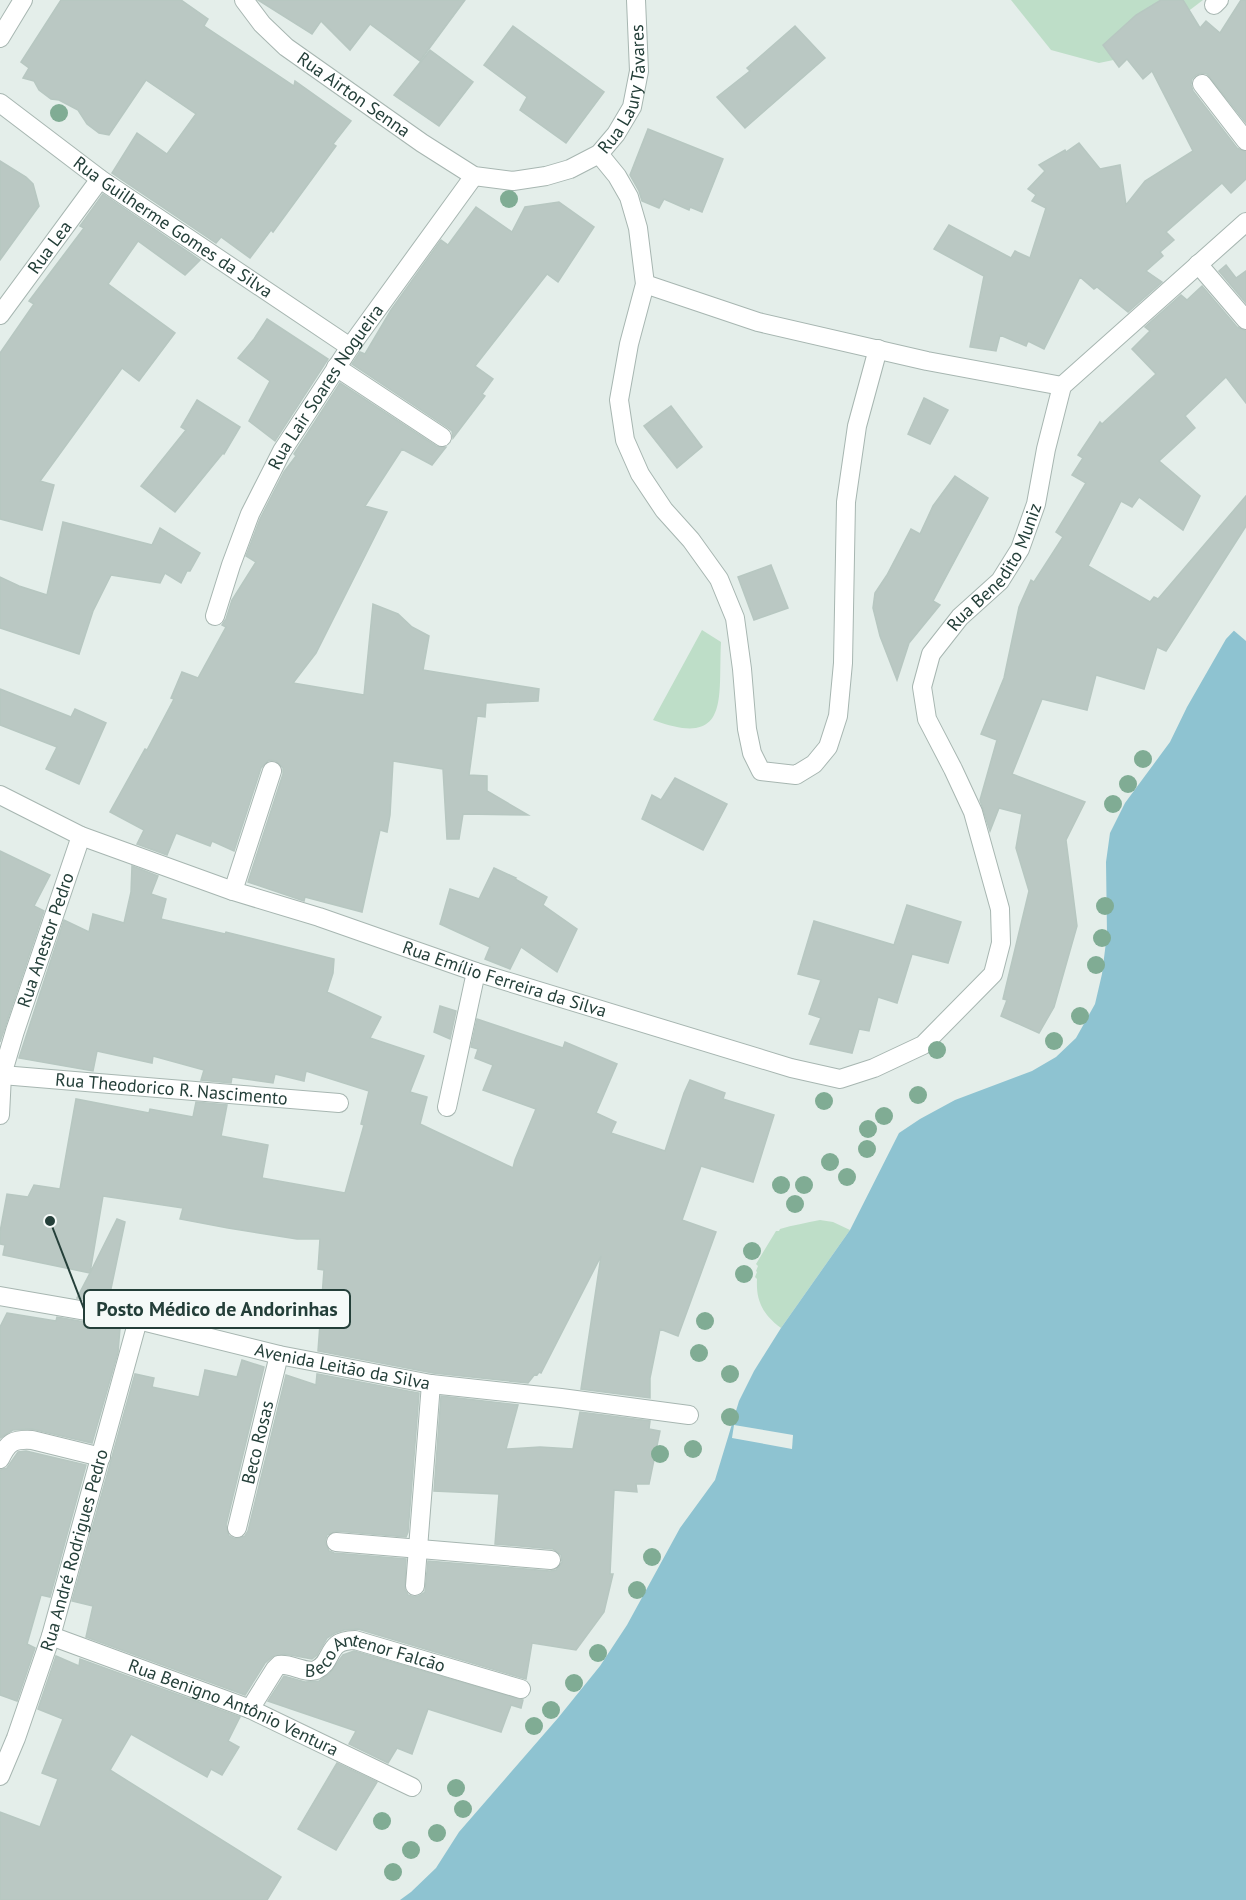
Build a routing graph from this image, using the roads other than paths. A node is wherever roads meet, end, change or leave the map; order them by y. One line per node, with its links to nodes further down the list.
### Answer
1 (23, 0): 4 (street)
2 (244, 0): 9 (street, Rua Airton Senna)
3 (636, 0): 8 (street, Rua Laury Tavares)
4 (0, 38)
5 (1202, 84): 7 (street)
6 (0, 103): 10 (street, Rua Guilherme Gomes da Silva)
7 (1246, 141)
8 (600, 154): 9 (street, Rua Laury Tavares); 13 (street)
9 (474, 176): 16 (street, Rua Lair Soares Nogueira)
10 (100, 178): 14 (street, Rua Lea); 16 (street, Rua Guilherme Gomes da Silva)
11 (1246, 222): 12 (street)
12 (1198, 264): 15 (street); 19 (street)
13 (645, 284): 17 (street); 17 (street)
14 (0, 315)
15 (1246, 320)
16 (350, 347): 18 (street, Rua Lair Soares Nogueira)
17 (878, 349): 19 (street)
18 (336, 367): 20 (street); 21 (street, Rua Lair Soares Nogueira)
19 (1062, 386): 27 (street, Rua Benedito Muniz)
20 (442, 437)
21 (215, 616)
22 (272, 771): 25 (street)
23 (0, 795): 24 (street, Rua Emílio Ferreira da Silva)
24 (81, 836): 25 (street, Rua Emílio Ferreira da Silva); 28 (street, Rua Anestor Pedro)
25 (233, 891): 26 (street, Rua Emílio Ferreira da Silva)
26 (476, 972): 27 (street, Rua Emílio Ferreira da Silva); 30 (street)
27 (993, 974)
28 (2, 1075): 29 (street, Rua Theodorico R. Nascimento); 31 (street, Rua Anestor Pedro)
29 (339, 1103)
30 (447, 1107)
31 (0, 1115)
32 (0, 1296): 33 (street, Avenida Leitão da Silva)
33 (138, 1320): 34 (street, Avenida Leitão da Silva); 37 (street, Rua André Rodrigues Pedro)
34 (279, 1354): 35 (street, Avenida Leitão da Silva); 39 (street, Beco Rosas)
35 (431, 1384): 36 (street, Avenida Leitão da Silva); 41 (street)
36 (689, 1415)
37 (101, 1456): 38 (street); 44 (street, Rua André Rodrigues Pedro)
38 (0, 1459)
39 (237, 1528)
40 (336, 1542): 41 (street)
41 (418, 1549): 42 (street); 43 (street)
42 (551, 1560)
43 (415, 1586)
44 (51, 1636): 46 (street, Rua Benigno Antônio Ventura); 47 (street, Rua André Rodrigues Pedro)
45 (521, 1689): 46 (street, Beco Antenor Falcão)
46 (250, 1709): 48 (street, Rua Benigno Antônio Ventura)
47 (0, 1776)
48 (412, 1787)

